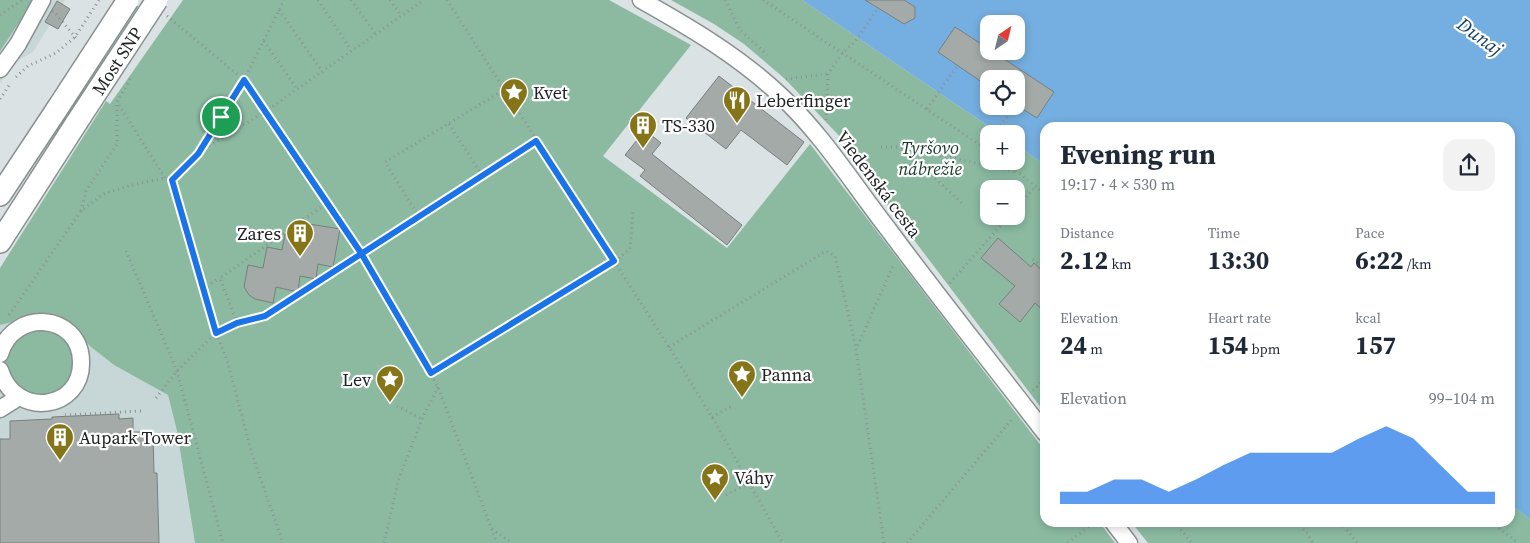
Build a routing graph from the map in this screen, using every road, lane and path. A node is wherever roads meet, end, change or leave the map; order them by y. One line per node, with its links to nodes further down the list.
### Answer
1 (22, 0): 17 (path)
2 (42, 0): 25 (street)
3 (99, 0): 33 (path)
4 (128, 0): 53 (main road, Most SNP, bridge)
5 (284, 0): 16 (path)
6 (318, 0): 21 (path)
7 (351, 0): 19 (path)
8 (390, 0): 18 (path)
9 (424, 0): 18 (path)
10 (447, 0): 31 (path)
11 (641, 0): 64 (street, Viedenská cesta)
12 (725, 0): 23 (path)
13 (763, 0): 22 (path)
14 (161, 8): 28 (path); 63 (main road, Most SNP, bridge)
15 (878, 8): 22 (path)
16 (280, 10): 20 (path); 26 (path)
17 (0, 15)
18 (401, 15): 19 (path)
19 (375, 33): 21 (path)
20 (264, 41): 28 (path); 30 (path)
21 (352, 50): 26 (path)
22 (843, 52): 27 (path); 35 (path)
23 (767, 55)
24 (957, 66): 35 (path)
25 (0, 69)
26 (322, 71): 30 (path)
27 (828, 74): 29 (path); 37 (path)
28 (244, 80): 36 (path); 43 (path)
29 (782, 81)
30 (297, 89): 36 (path)
31 (504, 90): 38 (path); 39 (path)
32 (114, 98): 34 (path)
33 (0, 99)
34 (117, 102): 49 (path); 58 (path)
35 (927, 109): 40 (path)
36 (266, 111): 43 (path); 55 (path)
37 (826, 122)
38 (449, 124): 48 (path); 59 (path)
39 (536, 141): 48 (path); 68 (path)
40 (980, 144)
41 (881, 147): 42 (path)
42 (901, 147): 44 (path); 46 (path)
43 (198, 154): 50 (path)
44 (915, 160): 47 (path); 56 (path)
45 (1015, 170): 46 (path)
46 (1018, 172): 51 (path)
47 (903, 173)
48 (482, 175): 59 (path)
49 (165, 178): 50 (path); 58 (path)
50 (172, 180): 72 (path)
51 (1035, 187): 52 (path); 54 (path)
52 (1040, 190)
53 (0, 195)
54 (1025, 198)
55 (327, 203): 66 (path); 70 (path)
56 (963, 204)
57 (633, 210): 68 (path)
58 (81, 211): 73 (path)
59 (419, 216): 66 (path)
60 (1002, 225): 62 (path)
61 (990, 228): 62 (path)
62 (995, 233): 71 (path)
63 (0, 242)
64 (901, 247): 77 (path); 97 (street, Viedenská cesta)
65 (126, 252): 80 (path)
66 (361, 253): 74 (path); 81 (path)
67 (1033, 259): 69 (path)
68 (614, 261): 76 (path); 81 (path)
69 (1040, 265)
70 (220, 278): 72 (path); 74 (path)
71 (950, 283)
72 (203, 289): 75 (path)
73 (11, 312)
74 (237, 323): 75 (path)
75 (216, 333): 80 (path); 108 (path)
76 (669, 347): 77 (path); 95 (path)
77 (856, 349): 113 (path)
78 (0, 354): 87 (street)
79 (0, 370): 87 (street)
80 (177, 371): 88 (path); 107 (path)
81 (431, 373): 84 (path)
82 (1040, 383): 83 (path)
83 (1037, 386): 85 (path); 86 (path)
84 (438, 387): 96 (path); 106 (path)
85 (1040, 389)
86 (1030, 394)
87 (18, 397): 91 (street)
88 (156, 398)
89 (397, 406): 96 (path)
90 (732, 406): 95 (path)
91 (0, 409)
92 (142, 411): 94 (path)
93 (1017, 414): 114 (path)
94 (62, 415)
95 (712, 417): 98 (path)
96 (422, 419): 109 (path)
97 (1040, 427)
98 (749, 483): 99 (path); 112 (path)
99 (726, 495)
100 (1088, 527): 115 (path)
101 (1117, 527): 116 (street)
102 (1178, 527): 117 (path)
103 (1301, 527): 118 (path)
104 (1346, 527): 119 (path)
105 (1497, 527): 120 (path)
106 (492, 529): 110 (path); 111 (path)
107 (224, 543)
108 (283, 543)
109 (384, 543)
110 (497, 543)
111 (512, 543)
112 (783, 543)
113 (884, 543)
114 (907, 543)
115 (1068, 543)
116 (1129, 543)
117 (1192, 543)
118 (1313, 543)
119 (1357, 543)
120 (1518, 543)

